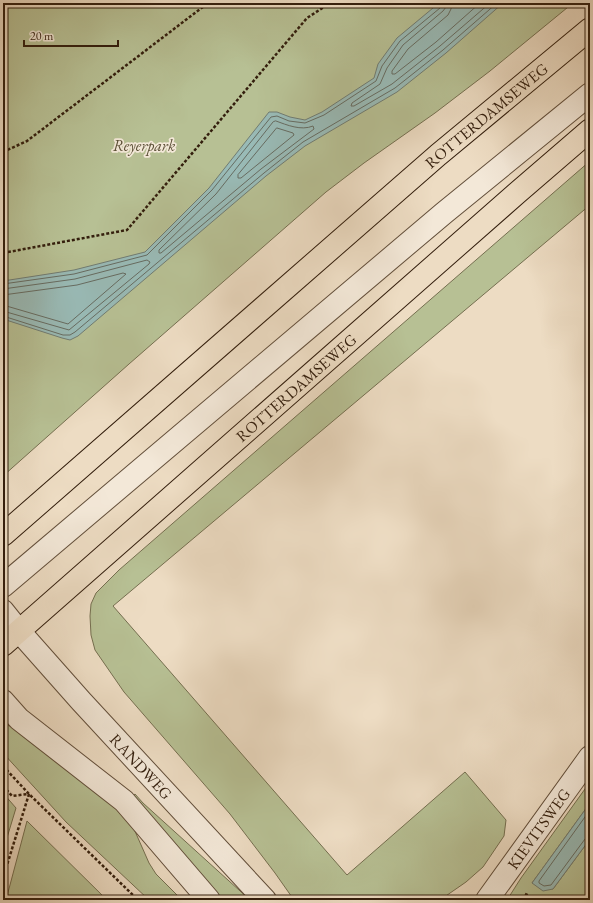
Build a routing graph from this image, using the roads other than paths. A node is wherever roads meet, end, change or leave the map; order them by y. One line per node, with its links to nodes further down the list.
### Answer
1 (590, 29): 4 (main road, ROTTERDAMSEWEG)
2 (590, 94): 5 (street)
3 (590, 130): 7 (main road, ROTTERDAMSEWEG)
4 (3, 535)
5 (3, 586)
6 (3, 611): 7 (street, RANDWEG)
7 (11, 638): 11 (street, RANDWEG)
8 (3, 701): 10 (street)
9 (590, 756): 12 (street, KIEVITSWEG)
10 (209, 900)
11 (265, 900)
12 (487, 900)

